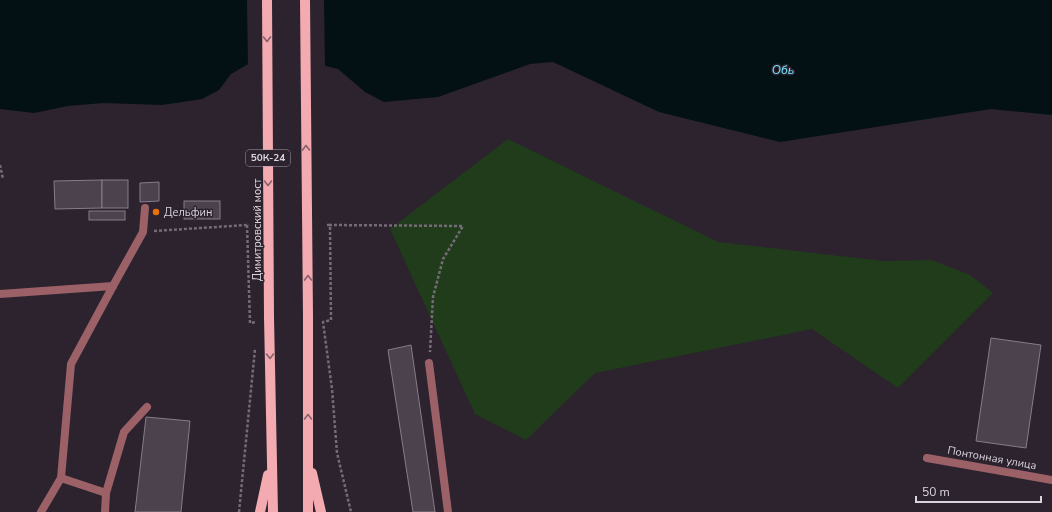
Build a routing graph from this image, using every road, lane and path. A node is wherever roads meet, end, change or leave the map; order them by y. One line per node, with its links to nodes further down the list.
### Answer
1 (267, 0): 13 (main road, Димитровский мост / 50К-24, one-way to 13, bridge)
2 (305, 0): 14 (main road, 50К-24, one-way to 2, bridge)
3 (0, 165): 4 (path)
4 (3, 179)
5 (145, 208): 6 (street)
6 (143, 232): 7 (street); 9 (path)
7 (113, 286): 8 (street); 16 (street)
8 (0, 294)
9 (257, 317)
10 (256, 343): 21 (path)
11 (429, 362): 26 (path); 27 (street)
12 (147, 407): 18 (street)
13 (272, 455): 22 (main road); 23 (main road)
14 (308, 456): 24 (main road); 25 (main road)
15 (927, 458): 17 (street, Понтонная улица)
16 (61, 478): 18 (street); 19 (street)
17 (1052, 480)
18 (106, 493): 20 (street)
19 (41, 512)
20 (105, 512)
21 (239, 512)
22 (260, 512)
23 (272, 512)
24 (308, 512)
25 (321, 512)
26 (351, 512)
27 (448, 512)

